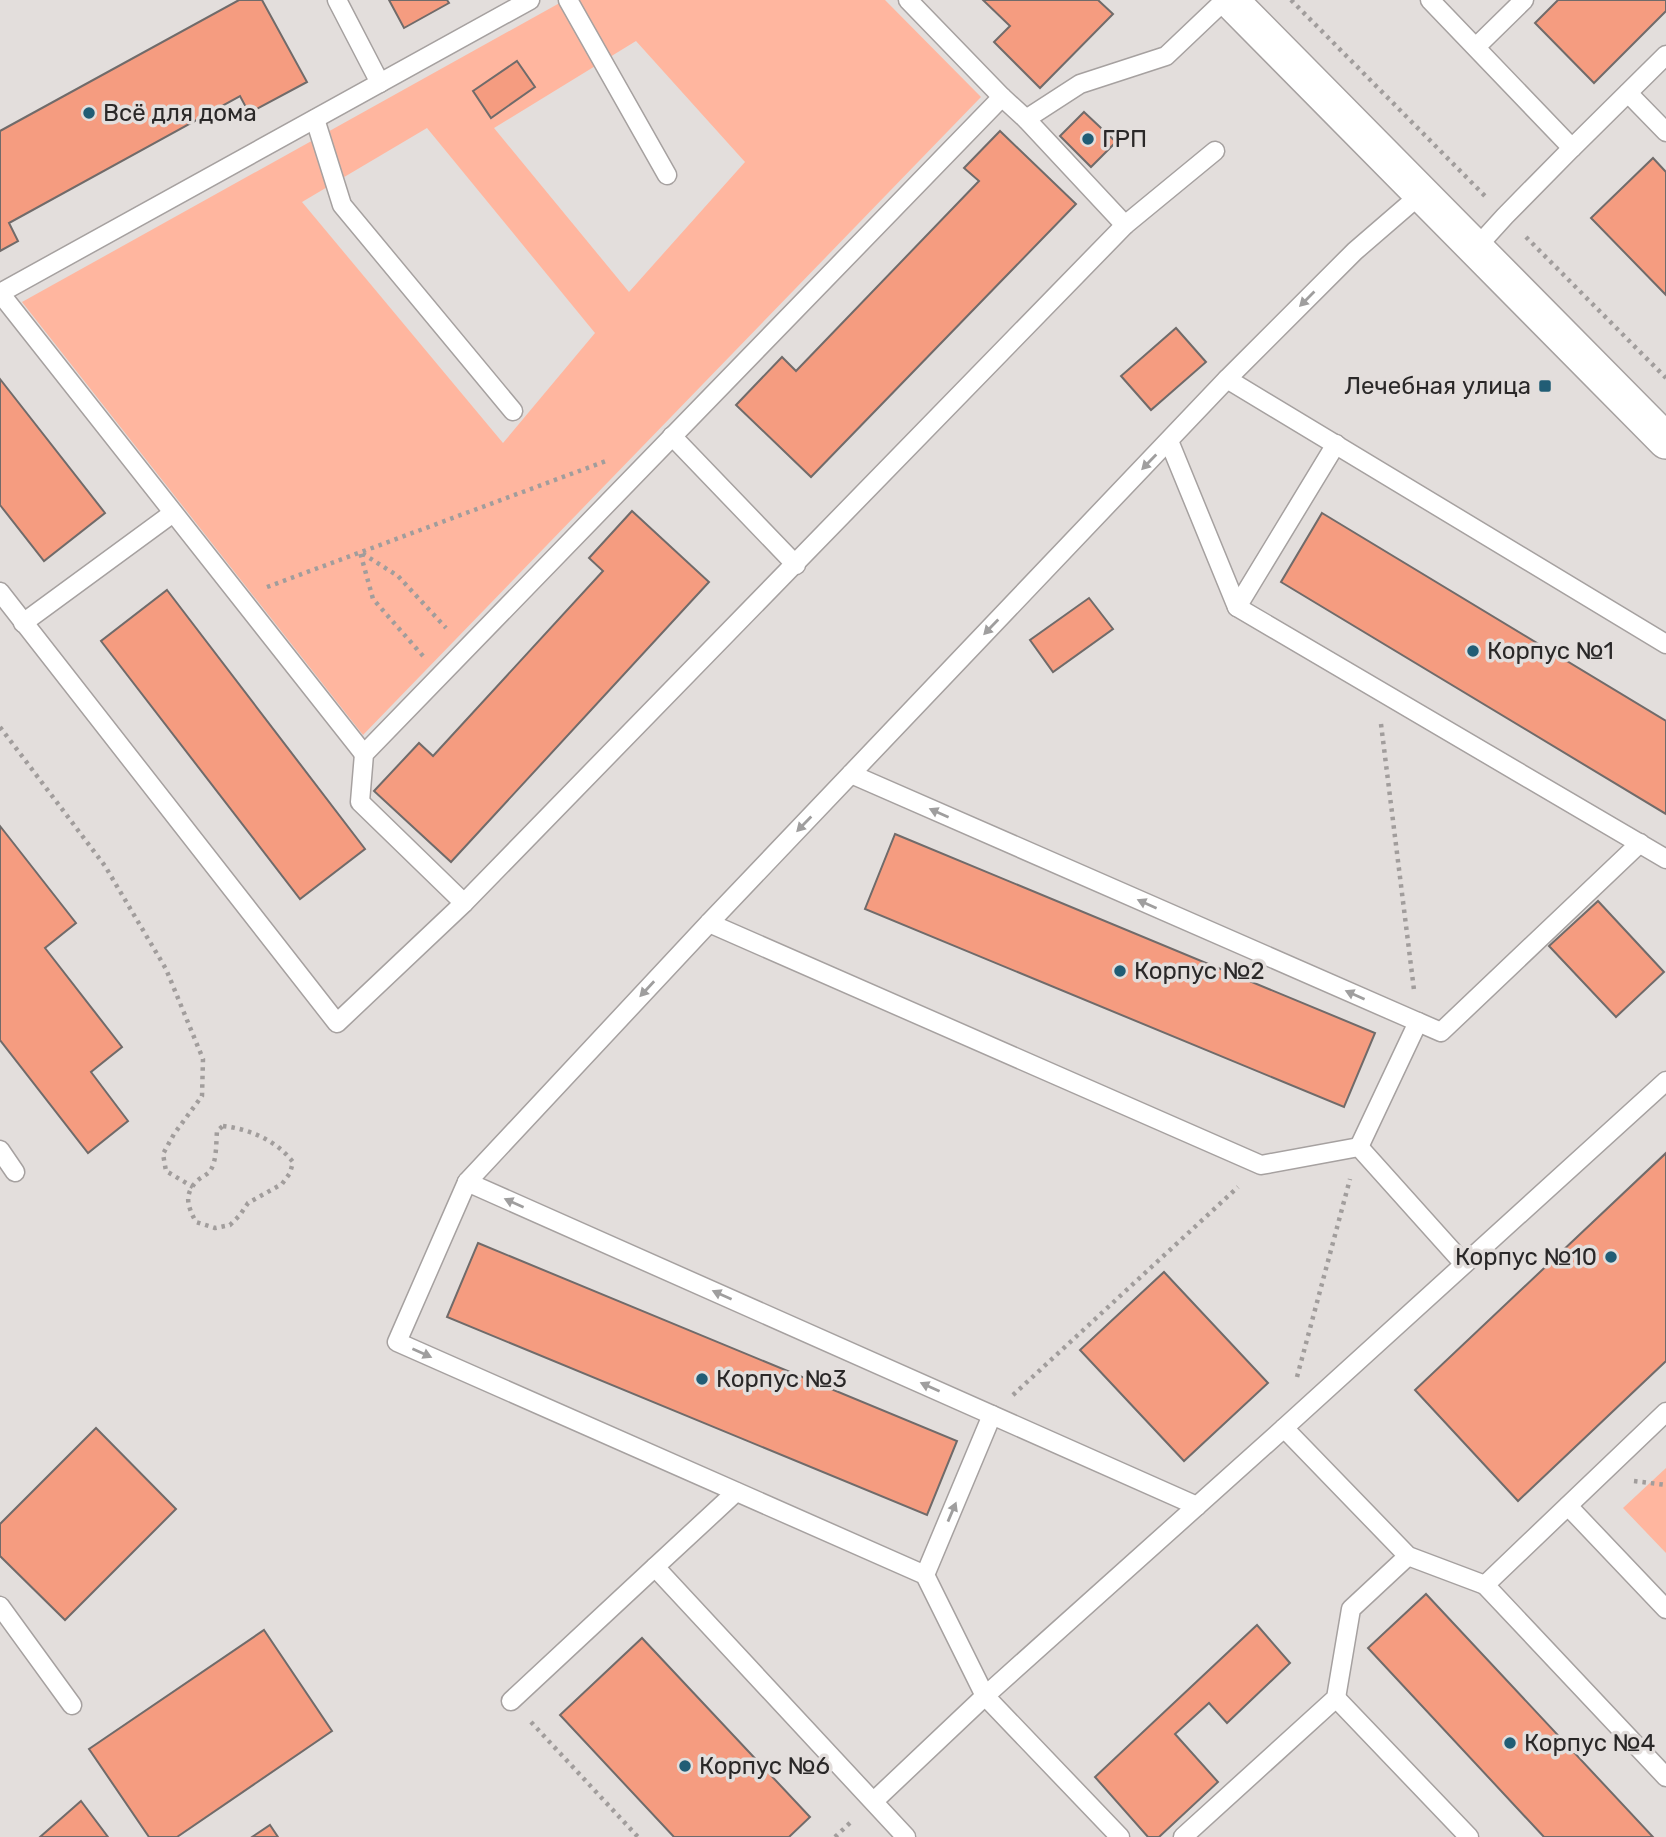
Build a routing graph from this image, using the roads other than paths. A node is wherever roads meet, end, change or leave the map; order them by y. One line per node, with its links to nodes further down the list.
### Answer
1 (337, 0): 10 (lane)
2 (530, 0): 10 (lane)
3 (568, 0): 18 (lane)
4 (908, 0): 12 (lane)
5 (1227, 0): 14 (lane); 19 (street)
6 (1430, 0): 8 (lane)
7 (1524, 0): 8 (lane)
8 (1476, 47): 16 (lane)
9 (1666, 55): 11 (lane)
10 (380, 83): 13 (lane)
11 (1628, 93): 15 (lane); 16 (lane)
12 (1002, 97): 14 (lane); 24 (lane)
13 (314, 119): 23 (lane); 28 (lane)
14 (1026, 119): 20 (lane)
15 (1666, 132)
16 (1572, 148): 21 (lane)
17 (1215, 150): 20 (lane)
18 (667, 175)
19 (1421, 194): 21 (street); 22 (lane, one-way to 22)
20 (1125, 225): 29 (lane)
21 (1475, 249): 26 (street)
22 (1227, 379): 25 (lane); 27 (lane)
23 (513, 411)
24 (672, 436): 29 (lane); 34 (lane)
25 (1169, 441): 31 (lane); 35 (lane, one-way to 35)
26 (1666, 441)
27 (1336, 444): 31 (lane); 33 (lane)
28 (173, 513): 32 (lane); 34 (lane)
29 (796, 565): 38 (lane)
30 (0, 592): 32 (lane)
31 (1237, 607): 36 (lane)
32 (23, 623): 38 (lane)
33 (1666, 645)
34 (363, 754): 38 (lane)
35 (851, 774): 39 (lane, one-way to 39); 40 (lane, one-way to 35)
36 (1640, 843): 37 (lane); 40 (lane)
37 (1666, 859)
38 (464, 903)
39 (709, 923): 42 (lane); 45 (lane, one-way to 45)
40 (1418, 1022): 42 (lane)
41 (1666, 1081): 46 (lane)
42 (1359, 1147): 46 (lane)
43 (0, 1150): 44 (lane)
44 (15, 1172)
45 (467, 1182): 48 (lane, one-way to 45); 50 (lane, one-way to 50)
46 (1465, 1264): 49 (lane)
47 (1666, 1412): 52 (lane)
48 (992, 1415): 51 (lane); 55 (lane, one-way to 48)
49 (1284, 1428): 51 (lane); 53 (lane)
50 (736, 1492): 54 (lane); 55 (lane)
51 (1197, 1506): 59 (lane)
52 (1568, 1506): 56 (lane); 58 (lane)
53 (1408, 1556): 56 (lane); 60 (lane)
54 (655, 1567): 61 (lane); 64 (lane)
55 (925, 1575): 59 (lane)
56 (1485, 1585): 63 (lane)
57 (0, 1606): 62 (lane)
58 (1666, 1609)
59 (985, 1696): 64 (lane); 66 (lane)
60 (1336, 1698): 67 (lane); 68 (lane)
61 (511, 1701)
62 (72, 1705)
63 (1666, 1777)
64 (874, 1801): 65 (lane)
65 (906, 1837)
66 (1120, 1837)
67 (1183, 1837)
68 (1469, 1837)

